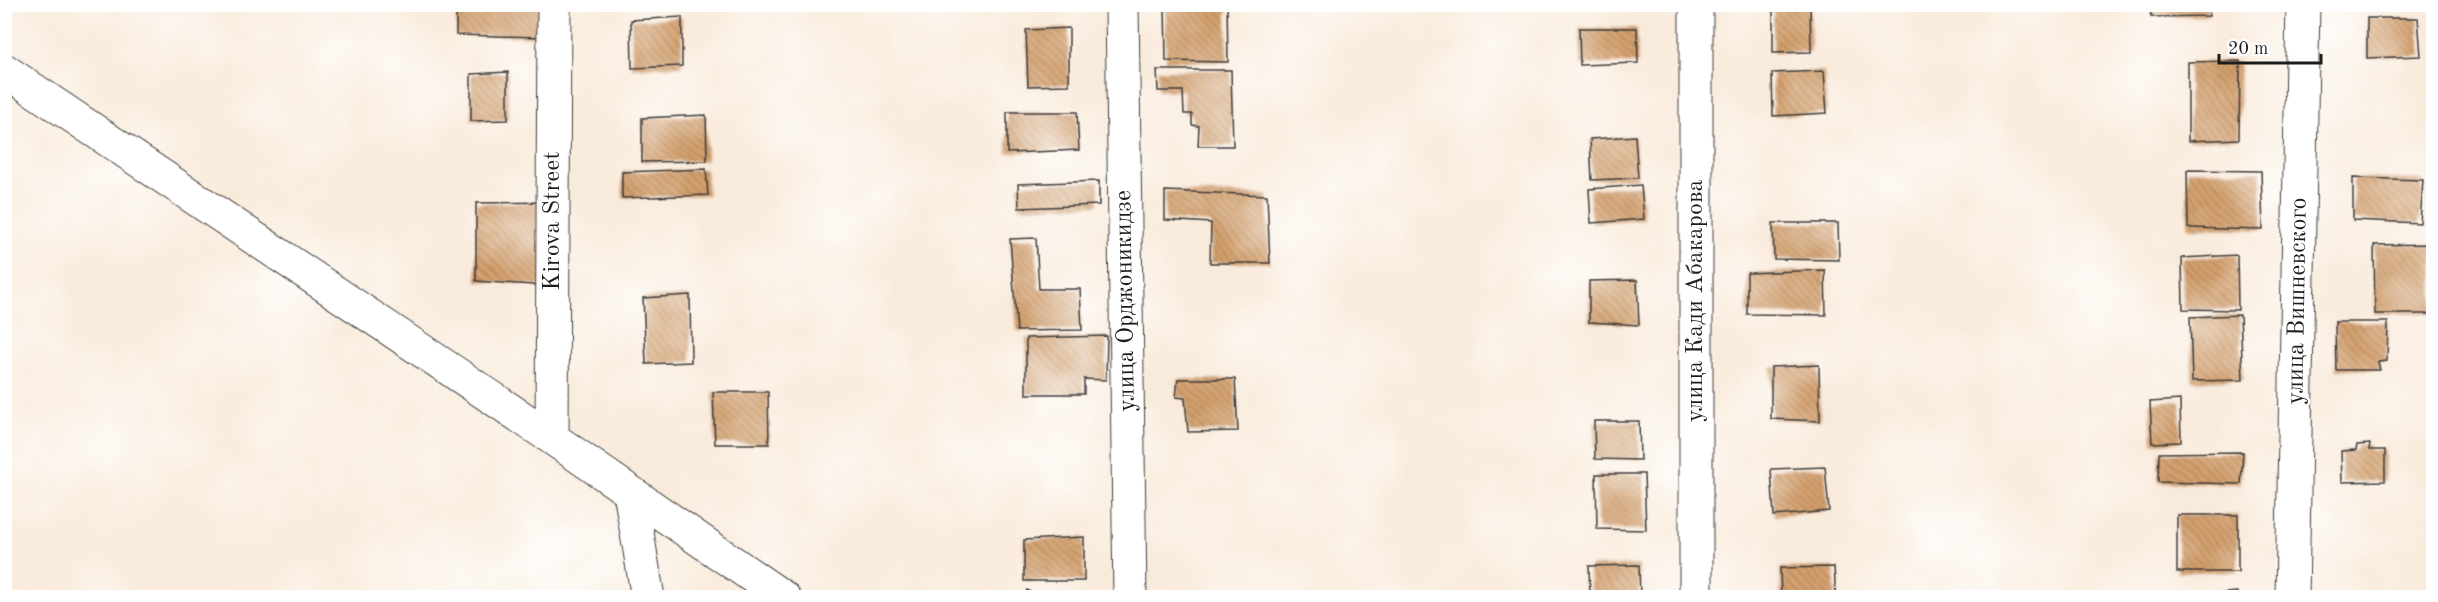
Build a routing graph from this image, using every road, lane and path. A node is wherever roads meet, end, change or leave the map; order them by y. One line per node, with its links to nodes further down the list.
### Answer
1 (554, 4): 6 (street, Kirova Street)
2 (1122, 4): 10 (street, улица Орджоникидзе)
3 (1696, 4): 11 (street, улица Кади Абакарова)
4 (2303, 4): 12 (street, улица Вишневского)
5 (4, 70): 6 (street)
6 (552, 438): 7 (street)
7 (630, 492): 8 (street); 9 (street)
8 (648, 597)
9 (784, 597)
10 (1130, 597)
11 (1696, 597)
12 (2292, 597)

